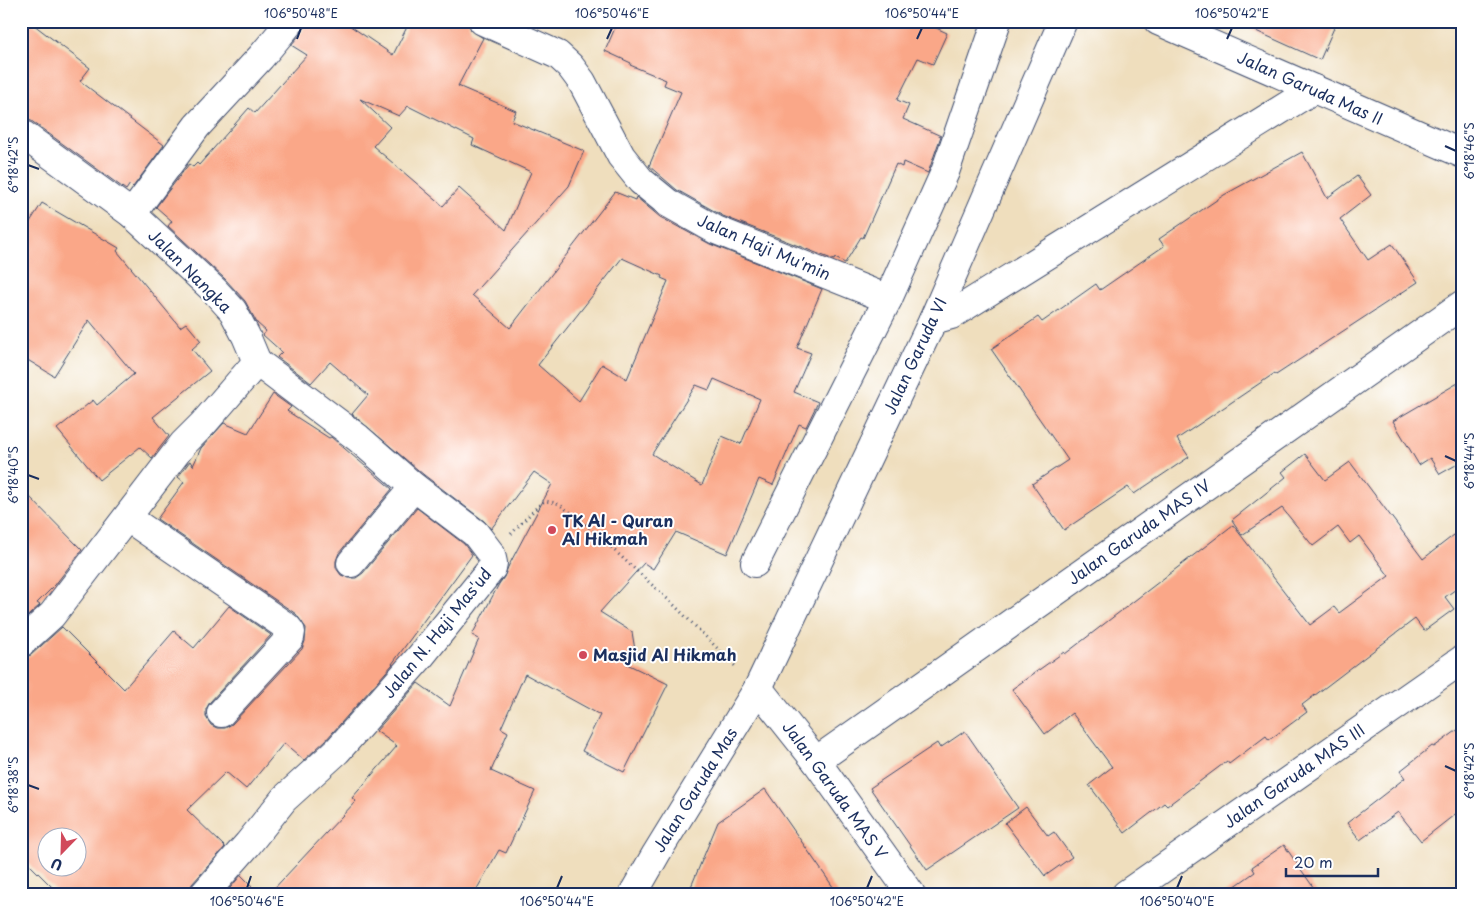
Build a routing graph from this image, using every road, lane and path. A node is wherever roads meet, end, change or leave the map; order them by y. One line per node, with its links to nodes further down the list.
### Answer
1 (291, 21): 9 (street)
2 (483, 21): 10 (street, Jalan Haji Mu'min)
3 (997, 21): 10 (street)
4 (1063, 21): 12 (street, Jalan Garuda VI)
5 (1158, 21): 6 (street, Jalan Garuda Mas II)
6 (1314, 89): 8 (street, Jalan Garuda Mas II); 12 (street)
7 (21, 133): 9 (street, Jalan Nangka)
8 (1463, 154)
9 (132, 214): 13 (street, Jalan Nangka)
10 (888, 299): 18 (street)
11 (1463, 304): 23 (street, Jalan Garuda MAS IV)
12 (932, 320): 21 (street, Jalan Garuda VI)
13 (257, 362): 14 (street, Jalan N. Haji Mas'ud); 15 (street)
14 (414, 487): 16 (street, Jalan N. Haji Mas'ud); 17 (street)
15 (128, 518): 19 (street); 22 (street)
16 (492, 554): 21 (path); 24 (street, Jalan N. Haji Mas'ud)
17 (351, 563)
18 (755, 563)
19 (21, 643)
20 (1463, 659): 27 (street, Jalan Garuda MAS III)
21 (758, 688): 23 (street, Jalan Garuda MAS V); 25 (street, Jalan Garuda Mas)
22 (221, 713)
23 (816, 761): 26 (street, Jalan Garuda MAS V)
24 (204, 894)
25 (634, 894)
26 (911, 894)
27 (1126, 894)

